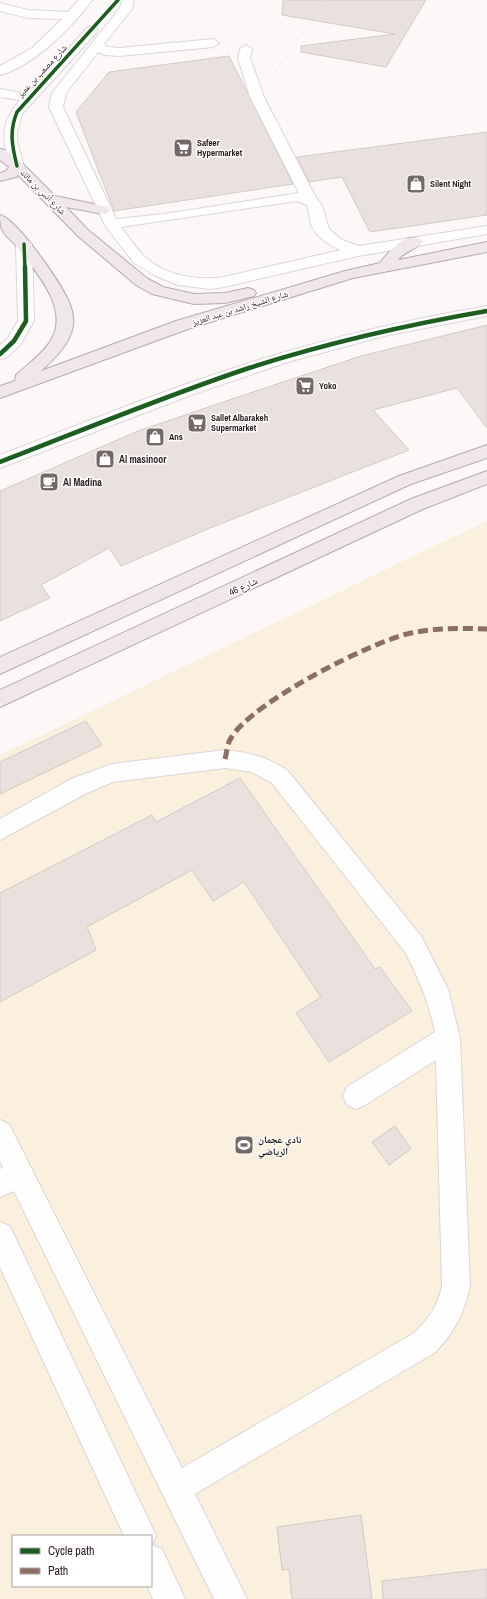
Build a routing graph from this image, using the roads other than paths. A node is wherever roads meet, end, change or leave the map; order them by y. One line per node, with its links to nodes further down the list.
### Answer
1 (22, 0): 5 (street)
2 (86, 0): 6 (street, شارع مصعب بن عمير)
3 (118, 0): 8 (street, شارع مصعب بن عمير)
4 (128, 0): 8 (street)
5 (6, 9): 6 (street); 7 (street)
6 (70, 16): 7 (street, شارع مصعب بن عمير)
7 (46, 30): 11 (street, شارع مصعب بن عمير)
8 (92, 40): 9 (street); 15 (street, شارع مصعب بن عمير); 21 (street)
9 (213, 43)
10 (246, 49): 20 (street)
11 (34, 53): 12 (street, شارع مصعب بن عمير); 13 (street)
12 (0, 71)
13 (0, 81)
14 (0, 93): 15 (street)
15 (30, 98): 17 (street, شارع مصعب بن عمير)
16 (0, 153): 17 (main road, شارع أنس بن مالك)
17 (17, 166): 18 (main road); 19 (main road, شارع أنس بن مالك)
18 (0, 177)
19 (51, 200): 21 (main road); 30 (main road, شارع أنس بن مالك)
20 (310, 200): 23 (street); 28 (street)
21 (104, 210): 23 (street)
22 (0, 219): 26 (main road)
23 (111, 224): 28 (street)
24 (487, 230): 25 (street)
25 (415, 241): 28 (street); 29 (main road)
26 (24, 244): 32 (street); 33 (main road)
27 (487, 246): 29 (main road, شارع الشيخ راشد بن عبد العزيز)
28 (358, 251)
29 (385, 266): 30 (main road, شارع الشيخ راشد بن عبد العزيز)
30 (350, 274): 33 (main road, شارع الشيخ راشد بن عبد العزيز)
31 (487, 311): 35 (street)
32 (0, 354)
33 (7, 389)
34 (487, 451): 37 (main road)
35 (0, 462)
36 (487, 477): 38 (main road, شارع 46)
37 (0, 666)
38 (0, 699)
39 (0, 830): 40 (street)
40 (448, 1038): 41 (street); 45 (street)
41 (356, 1096)
42 (0, 1134): 43 (street)
43 (10, 1178): 45 (street)
44 (0, 1236): 46 (street)
45 (177, 1488): 49 (street)
46 (140, 1535)
47 (152, 1562): 48 (street)
48 (169, 1599)
49 (231, 1599)

